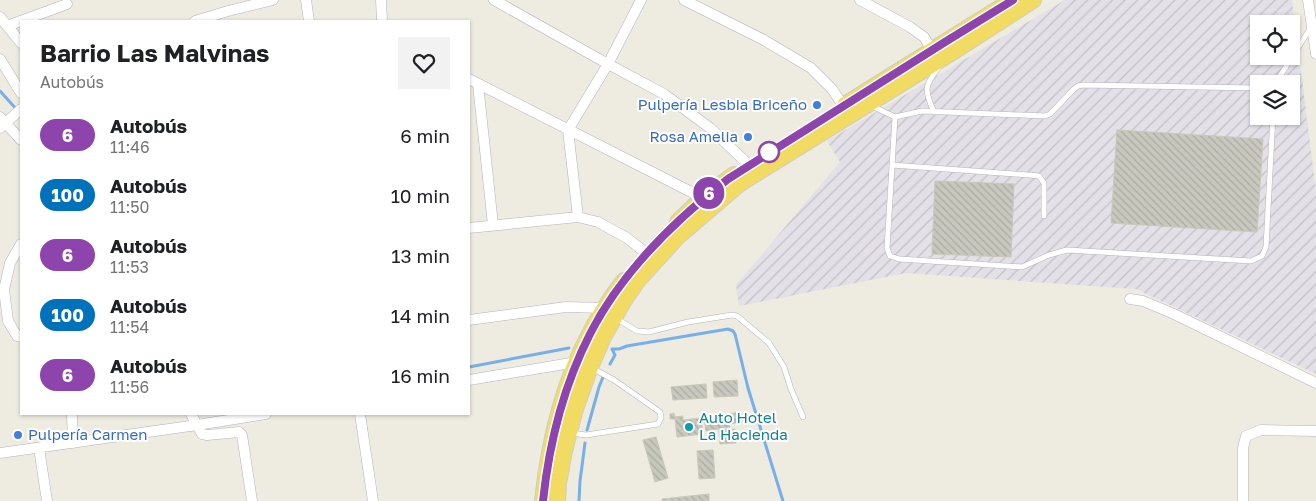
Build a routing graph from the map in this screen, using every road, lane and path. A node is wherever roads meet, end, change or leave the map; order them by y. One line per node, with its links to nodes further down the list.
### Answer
1 (273, 0): 14 (street)
2 (306, 0): 15 (street)
3 (381, 0): 16 (street)
4 (494, 0): 25 (street)
5 (640, 0): 25 (street)
6 (684, 0): 32 (street)
7 (860, 0): 21 (street)
8 (1013, 0): 21 (highway)
9 (1034, 0): 22 (highway)
10 (1308, 0): 18 (street)
11 (67, 4): 13 (street)
12 (0, 17): 19 (street)
13 (23, 20)
14 (198, 20)
15 (308, 20)
16 (382, 20)
17 (20, 21): 19 (street)
18 (1312, 25): 23 (street); 26 (lane)
19 (7, 26): 20 (street)
20 (20, 42)
21 (932, 50): 32 (highway)
22 (952, 52): 31 (highway); 33 (lane)
23 (1316, 54)
24 (0, 59): 30 (street)
25 (608, 64): 37 (street); 39 (street)
26 (1281, 75)
27 (470, 80): 28 (street)
28 (478, 84): 37 (street); 44 (street)
29 (1250, 88): 33 (lane)
30 (20, 91)
31 (868, 104): 32 (highway); 34 (lane)
32 (846, 110): 39 (highway); 49 (highway)
33 (934, 112): 34 (lane)
34 (895, 117): 40 (lane)
35 (8, 119): 38 (street)
36 (1273, 125): 40 (lane)
37 (568, 130): 41 (street); 43 (street)
38 (20, 138)
39 (749, 165): 41 (highway)
40 (892, 165): 42 (lane)
41 (703, 198): 47 (highway)
42 (1044, 216)
43 (578, 217): 44 (street); 47 (street)
44 (493, 225): 45 (street)
45 (470, 228)
46 (20, 246): 51 (street)
47 (646, 253): 49 (highway)
48 (1130, 299): 54 (street)
49 (610, 313): 50 (street); 52 (highway); 59 (lane)
50 (470, 320)
51 (20, 337)
52 (583, 364): 53 (street); 62 (highway); 62 (lane); 69 (highway)
53 (470, 380)
54 (1316, 383)
55 (72, 415): 63 (street)
56 (192, 415): 60 (street)
57 (260, 415): 60 (street)
58 (360, 415): 68 (street)
59 (803, 416)
60 (197, 425): 63 (street); 67 (street)
61 (1316, 431): 71 (street)
62 (568, 433): 70 (highway)
63 (73, 443): 64 (street)
64 (39, 448): 65 (street); 66 (street)
65 (0, 453)
66 (47, 501)
67 (252, 501)
68 (373, 501)
69 (543, 501)
70 (557, 501)
71 (1243, 501)

